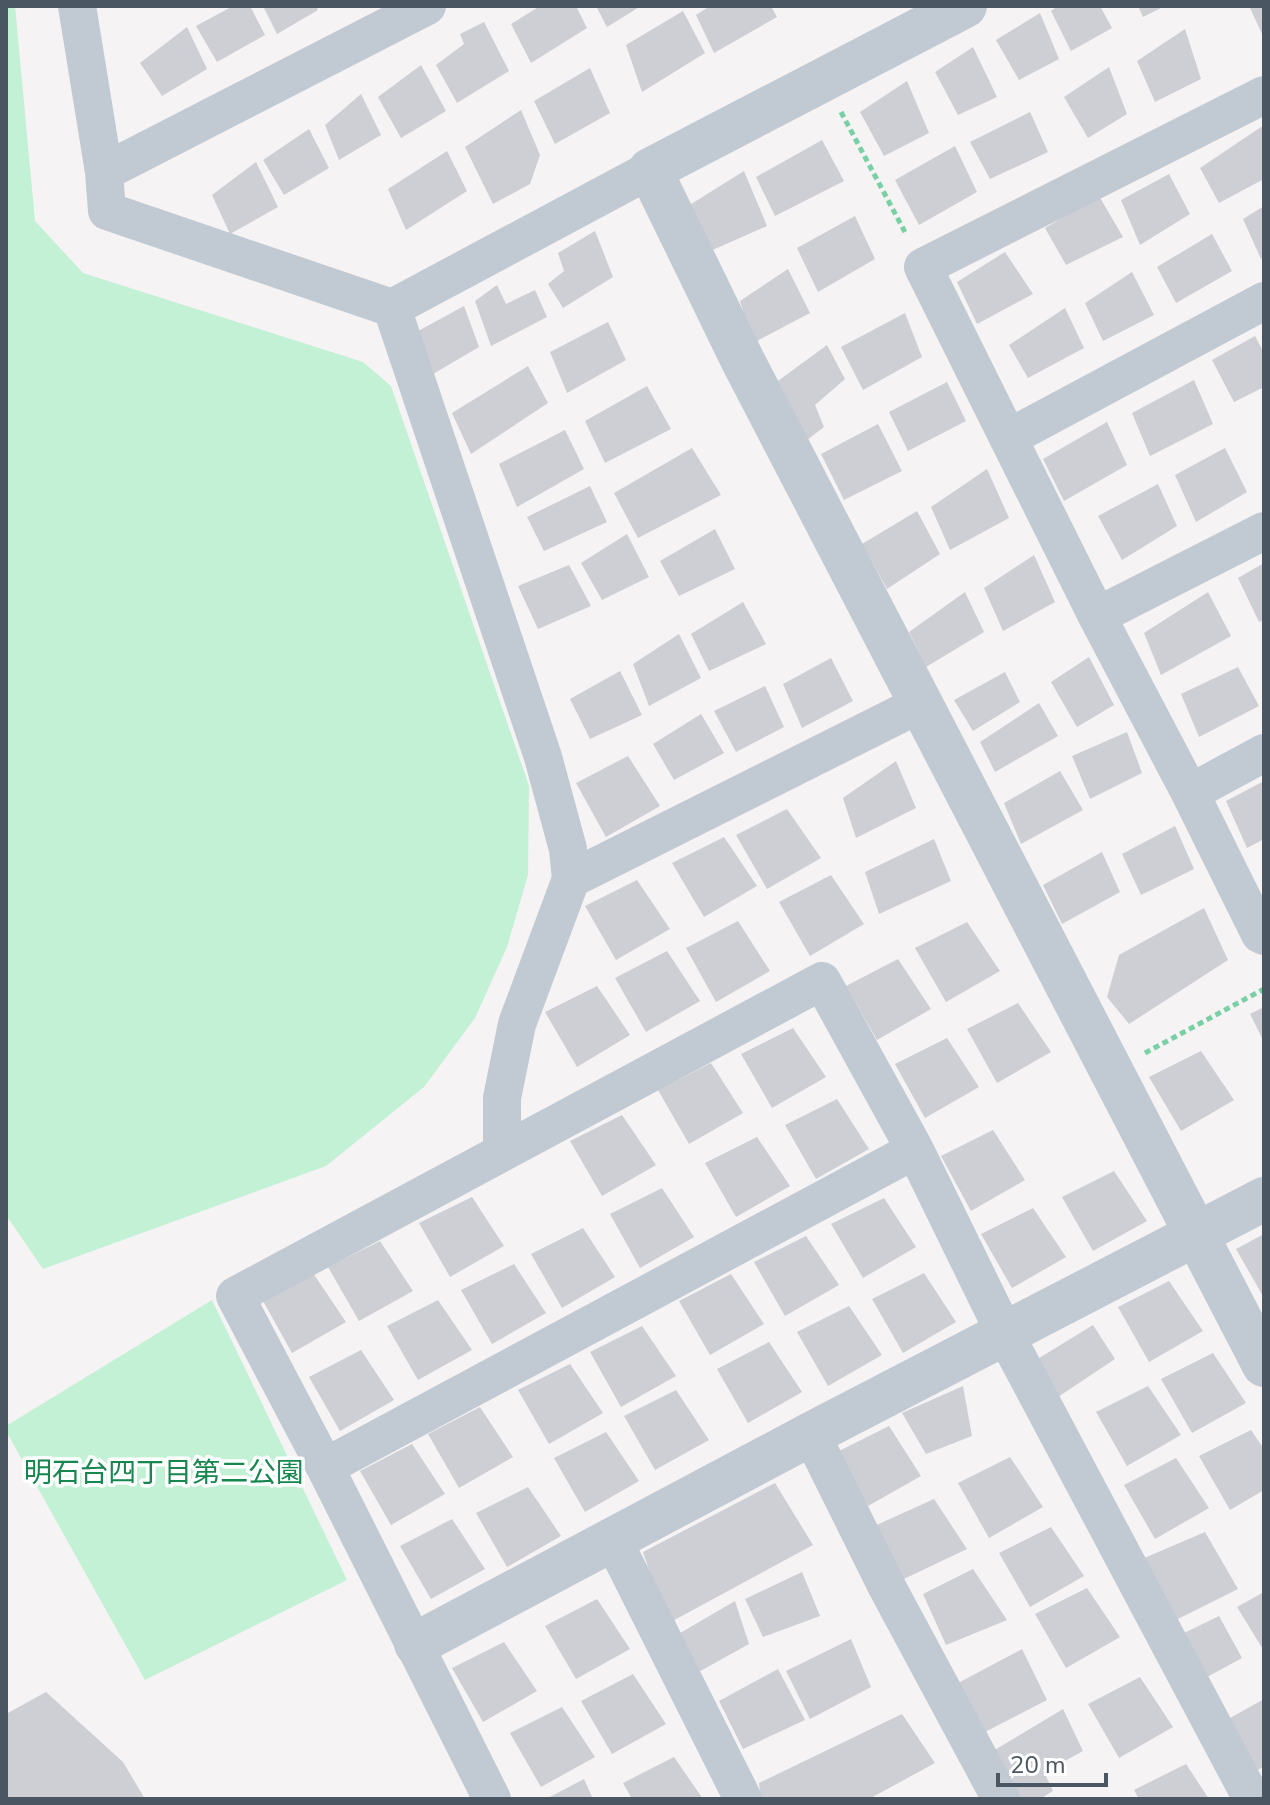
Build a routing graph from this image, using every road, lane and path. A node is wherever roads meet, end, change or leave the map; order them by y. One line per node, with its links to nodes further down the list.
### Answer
1 (77, 6): 7 (street)
2 (427, 6): 7 (street)
3 (965, 6): 6 (street)
4 (1264, 95): 8 (street)
5 (834, 99): 8 (path)
6 (650, 170): 10 (street); 14 (street)
7 (104, 172): 10 (street)
8 (923, 267): 11 (street)
9 (1264, 301): 11 (street)
10 (392, 308): 17 (street)
11 (1008, 438): 13 (street)
12 (1264, 531): 13 (street)
13 (1097, 616): 16 (street)
14 (922, 703): 17 (street); 24 (street)
15 (1264, 753): 16 (street)
16 (1190, 793): 18 (street)
17 (571, 879): 22 (street)
18 (1264, 936)
19 (1264, 989): 20 (path)
20 (1134, 1059)
21 (915, 1150): 22 (street); 25 (street); 28 (street)
22 (502, 1151): 28 (street)
23 (1264, 1199): 24 (street)
24 (1195, 1234): 25 (street); 26 (street)
25 (1005, 1334): 27 (street); 34 (street)
26 (1264, 1365)
27 (811, 1434): 29 (street); 33 (street)
28 (325, 1467): 30 (street)
29 (613, 1540): 30 (street); 32 (street)
30 (416, 1644): 31 (street)
31 (492, 1799)
32 (743, 1799)
33 (1001, 1799)
34 (1252, 1799)

